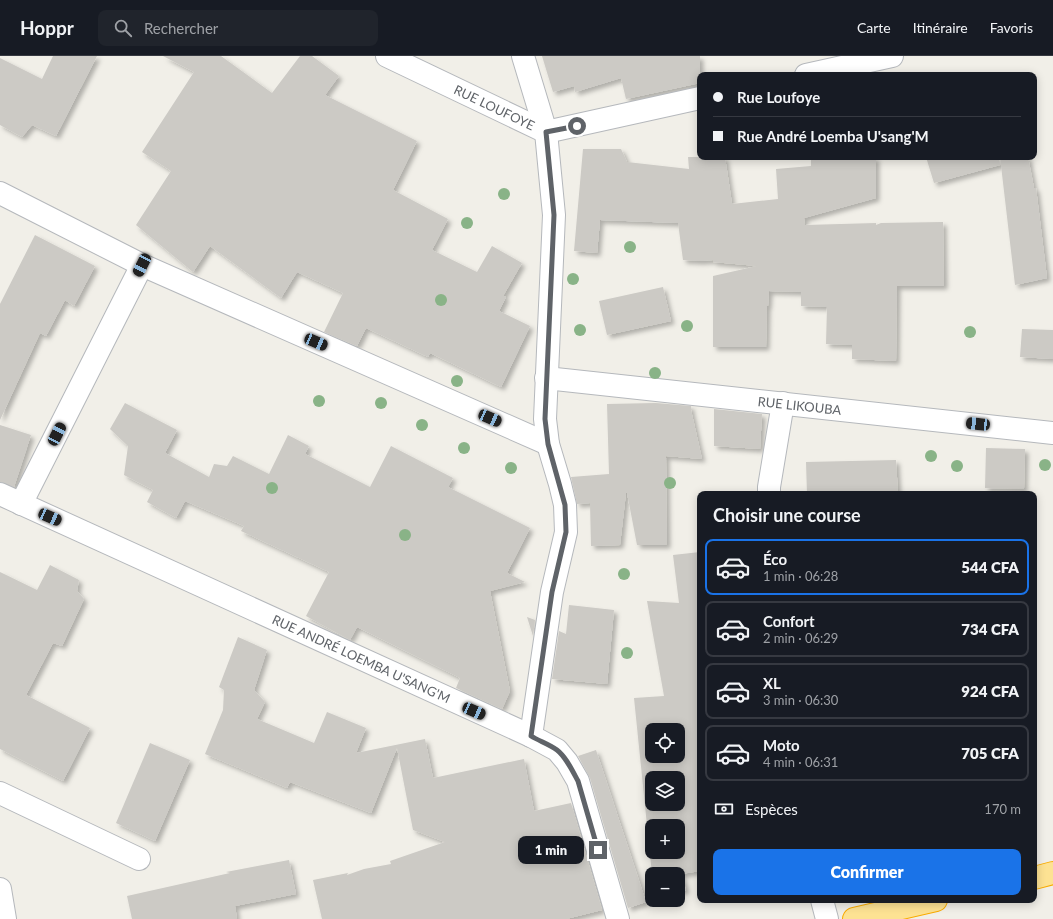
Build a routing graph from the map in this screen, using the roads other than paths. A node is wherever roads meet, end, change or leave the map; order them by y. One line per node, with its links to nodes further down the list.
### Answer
1 (387, 56): 6 (street, RUE LOUFOYE)
2 (523, 56): 6 (street)
3 (892, 56): 4 (street)
4 (820, 72)
5 (697, 99): 6 (street, RUE LOUFOYE)
6 (546, 132): 9 (street)
7 (0, 194): 8 (street)
8 (142, 265): 12 (street); 15 (street)
9 (546, 378): 10 (street, RUE LIKOUBA); 12 (street)
10 (783, 403): 11 (street, RUE LIKOUBA); 13 (street)
11 (1053, 432)
12 (548, 444): 16 (street)
13 (768, 491)
14 (0, 494): 15 (street, RUE ANDRÉ LOEMBA U'SANG'M)
15 (21, 504): 16 (street, RUE ANDRÉ LOEMBA U'SANG'M)
16 (531, 736): 25 (street, RUE ANDRÉ LOEMBA U'SANG'M)
17 (0, 793): 18 (street)
18 (139, 859)
19 (1053, 873): 20 (highway)
20 (1037, 877)
21 (0, 889): 24 (street)
22 (823, 903): 26 (street)
23 (923, 903): 27 (highway)
24 (5, 919)
25 (618, 919)
26 (826, 919)
27 (854, 919)

